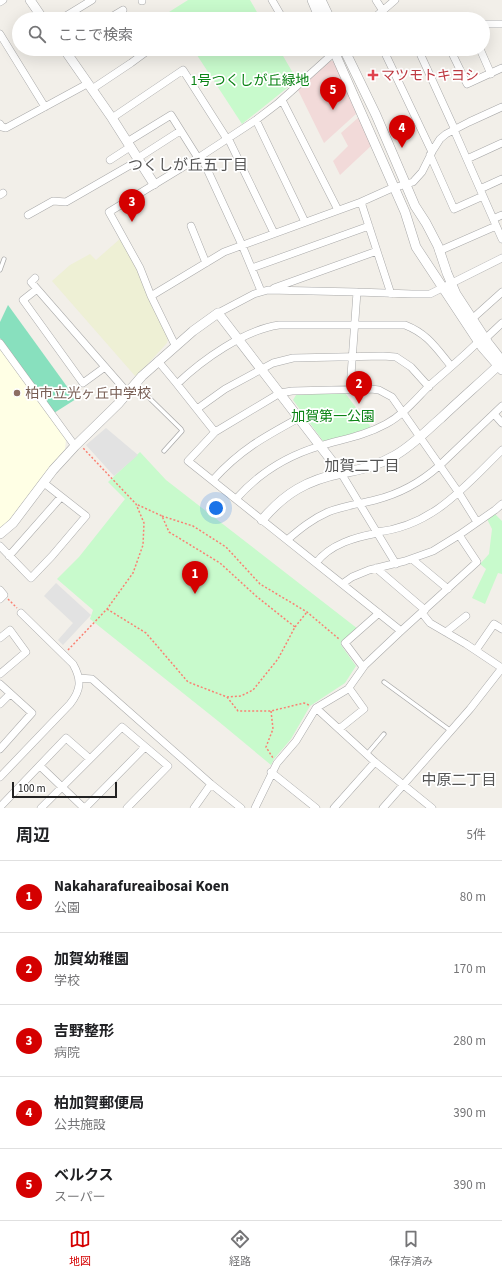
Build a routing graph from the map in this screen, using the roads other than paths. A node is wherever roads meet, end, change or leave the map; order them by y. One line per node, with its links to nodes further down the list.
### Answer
1 (3, 0): 9 (street)
2 (30, 0): 12 (street)
3 (92, 0): 13 (street)
4 (272, 0): 15 (street)
5 (312, 0): 16 (street)
6 (321, 0): 17 (street)
7 (376, 0): 11 (street)
8 (396, 0): 11 (street)
9 (0, 2)
10 (123, 10): 14 (street)
11 (383, 11)
12 (38, 12)
13 (72, 12)
14 (120, 12)
15 (279, 12)
16 (317, 12)
17 (327, 12)
18 (490, 25): 19 (street)
19 (501, 26)
20 (0, 34): 21 (street)
21 (12, 53)
22 (14, 56): 36 (street)
23 (69, 56): 34 (street)
24 (140, 56): 34 (street)
25 (329, 56): 35 (street)
26 (338, 56): 45 (street)
27 (347, 56): 43 (street)
28 (386, 56): 48 (street)
29 (421, 56): 41 (street)
30 (453, 56): 33 (street)
31 (483, 56): 33 (street)
32 (502, 68): 33 (street)
33 (491, 74)
34 (90, 86): 36 (street); 38 (street)
35 (282, 100): 39 (street); 59 (street)
36 (45, 107): 40 (street)
37 (502, 107): 41 (street)
38 (112, 118): 44 (street); 47 (street)
39 (256, 120): 44 (street); 63 (street)
40 (0, 124)
41 (455, 130): 48 (street); 51 (street)
42 (180, 132): 47 (street); 49 (street); 50 (street)
43 (385, 135): 45 (street); 55 (street)
44 (228, 138): 49 (street); 67 (street)
45 (373, 141): 56 (street)
46 (502, 143): 51 (street)
47 (129, 145): 50 (street); 52 (street)
48 (431, 153): 55 (street); 57 (street)
49 (199, 157): 54 (street); 69 (street)
50 (138, 159): 54 (street); 60 (street)
51 (467, 159): 57 (street)
52 (110, 160)
53 (502, 179): 57 (street)
54 (154, 184): 84 (street)
55 (406, 184): 56 (street); 71 (street)
56 (394, 188): 58 (street); 78 (street)
57 (481, 192): 62 (street)
58 (361, 202): 59 (street); 65 (street)
59 (338, 210): 63 (street)
60 (28, 215)
61 (502, 215): 62 (street)
62 (493, 219): 66 (street)
63 (305, 222): 67 (street)
64 (191, 226): 74 (street)
65 (369, 226): 70 (street); 75 (street)
66 (496, 226): 68 (street); 71 (street)
67 (274, 233): 69 (street)
68 (502, 239)
69 (242, 245): 74 (street); 75 (street)
70 (377, 251): 80 (street); 83 (street)
71 (439, 251): 78 (street)
72 (502, 258): 78 (street)
73 (4, 259): 76 (lane)
74 (206, 263): 84 (street)
75 (252, 268): 80 (street)
76 (0, 270)
77 (35, 278): 79 (street)
78 (447, 285): 83 (street); 86 (street); 90 (street)
79 (37, 289): 97 (street); 97 (street)
80 (265, 291): 81 (street); 85 (street)
81 (357, 292): 83 (street); 88 (street)
82 (502, 292): 86 (street)
83 (391, 294)
84 (151, 296): 92 (street)
85 (218, 313): 89 (street); 92 (street)
86 (472, 319): 90 (street)
87 (502, 323): 90 (street)
88 (355, 324): 89 (street); 93 (street); 96 (street)
89 (239, 340): 98 (street); 100 (street)
90 (482, 340): 95 (street); 96 (street)
91 (0, 343): 113 (street)
92 (176, 345): 94 (street)
93 (352, 357): 98 (street); 101 (street); 102 (street)
94 (158, 361): 99 (street); 100 (street)
95 (501, 365): 112 (street)
96 (451, 366): 101 (street)
97 (105, 367): 103 (street)
98 (262, 368): 104 (street); 106 (street)
99 (135, 384): 103 (street); 116 (lane)
100 (176, 384): 106 (street)
101 (429, 387): 107 (street)
102 (350, 389): 104 (street); 107 (street)
103 (127, 392): 113 (street)
104 (280, 393): 109 (street); 111 (street)
105 (502, 406): 108 (street)
106 (197, 409): 111 (street)
107 (403, 412): 112 (street); 114 (street)
108 (494, 414): 110 (street); 117 (street)
109 (299, 418): 114 (street); 119 (street)
110 (502, 423)
111 (215, 432): 119 (street)
112 (420, 437): 117 (street); 118 (street)
113 (76, 444): 120 (street)
114 (320, 446): 118 (street); 123 (street)
115 (502, 450): 121 (street)
116 (164, 451)
117 (439, 466): 121 (street); 124 (street)
118 (341, 473): 124 (street); 126 (street)
119 (213, 480): 123 (street)
120 (44, 483): 122 (street); 129 (street)
121 (459, 492): 127 (street); 128 (street)
122 (61, 496): 133 (street); 133 (street)
123 (236, 499): 126 (street)
124 (360, 504): 128 (street); 131 (street)
125 (502, 504): 127 (street)
126 (262, 520): 131 (street)
127 (477, 522): 130 (street)
128 (378, 533): 135 (street); 136 (street)
129 (0, 534)
130 (458, 535): 134 (street); 139 (street)
131 (287, 540): 135 (street)
132 (0, 546): 133 (street)
133 (9, 556)
134 (412, 559): 136 (street); 139 (street)
135 (316, 563): 138 (street)
136 (396, 564): 137 (street)
137 (376, 568): 138 (street); 140 (street)
138 (342, 584): 142 (street)
139 (448, 588): 140 (street)
140 (423, 612): 145 (street); 146 (street)
141 (21, 613): 152 (street)
142 (379, 613): 145 (street); 149 (street)
143 (466, 616): 146 (street)
144 (502, 629): 148 (street)
145 (401, 631): 149 (street)
146 (446, 632): 148 (street)
147 (0, 638): 151 (street)
148 (476, 650): 150 (street)
149 (363, 667): 155 (street)
150 (502, 668): 160 (street)
151 (0, 674)
152 (79, 678): 169 (street); 170 (street)
153 (384, 682): 160 (lane)
154 (0, 684): 156 (street)
155 (349, 688): 158 (street); 159 (street)
156 (10, 694): 157 (street); 163 (street)
157 (0, 704)
158 (316, 708): 159 (street); 168 (street)
159 (339, 729): 164 (street)
160 (451, 731): 171 (street)
161 (384, 734): 164 (lane)
162 (145, 747): 165 (street); 175 (street); 176 (street)
163 (0, 749)
164 (367, 754): 166 (street)
165 (90, 759): 167 (street); 172 (street)
166 (375, 762): 171 (street); 181 (street)
167 (40, 766): 172 (street); 173 (street)
168 (272, 772): 179 (street); 180 (street)
169 (0, 776)
170 (210, 784): 177 (street); 178 (street)
171 (403, 785): 182 (street); 183 (street)
172 (62, 787): 174 (street); 175 (street)
173 (0, 807)
174 (41, 808)
175 (85, 808)
176 (127, 808)
177 (194, 808)
178 (241, 808)
179 (255, 808)
180 (316, 808)
181 (334, 808)
182 (383, 808)
183 (432, 808)

